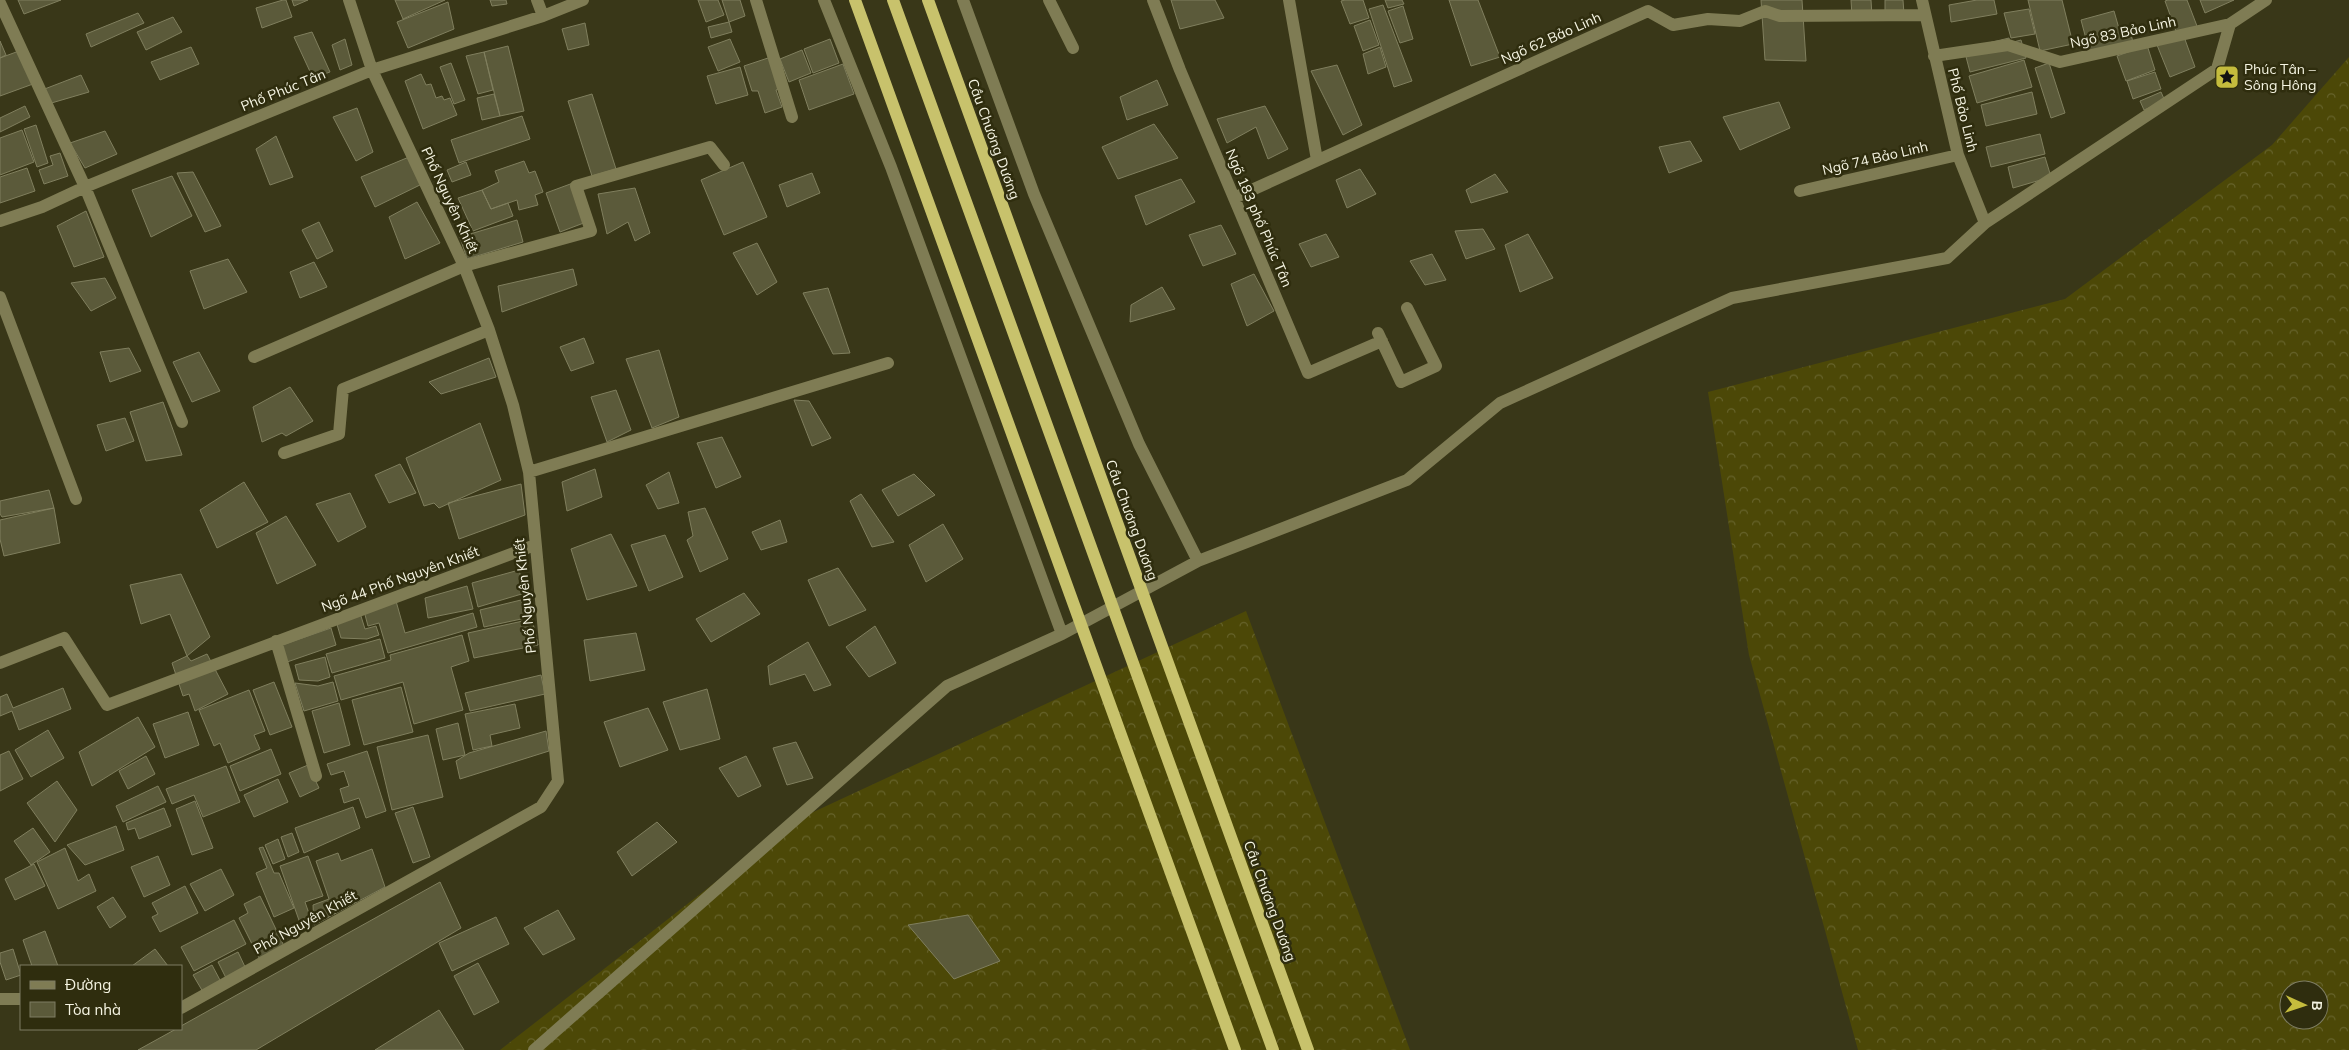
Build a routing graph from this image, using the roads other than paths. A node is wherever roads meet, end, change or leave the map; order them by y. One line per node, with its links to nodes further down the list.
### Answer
1 (349, 0): 22 (street, Phố Nguyên Khiết)
2 (537, 0): 18 (street)
3 (582, 0): 18 (street, Phố Phúc Tân)
4 (756, 0): 23 (street)
5 (824, 0): 44 (street)
6 (855, 0): 52 (main road, bridge)
7 (893, 0): 53 (main road, bridge)
8 (928, 0): 54 (main road, Cầu Chương Dương, bridge)
9 (963, 0): 43 (street)
10 (1050, 0): 20 (street)
11 (1153, 0): 29 (street, Ngõ 183 phố Phúc Tân)
12 (1289, 0): 25 (street)
13 (1922, 0): 17 (street, Phố Bảo Linh)
14 (2266, 0): 19 (street)
15 (0, 3): 27 (street)
16 (1647, 6): 17 (street, Ngõ 62 Bảo Linh); 25 (street, Ngõ 62 Bảo Linh)
17 (1925, 15): 21 (street, Phố Bảo Linh)
18 (543, 16): 22 (street, Phố Phúc Tân)
19 (2230, 24): 21 (street, Ngõ 83 Bảo Linh); 31 (street)
20 (1072, 48)
21 (1934, 56): 24 (street, Phố Bảo Linh)
22 (372, 70): 27 (street, Phố Phúc Tân); 32 (street, Phố Nguyên Khiết)
23 (792, 117)
24 (1958, 155): 28 (street, Ngõ 74 Bảo Linh); 31 (street, Phố Bảo Linh)
25 (1317, 160): 29 (street, Ngõ 62 Bảo Linh)
26 (724, 165): 32 (street)
27 (85, 187): 30 (street, Phố Phúc Tân); 38 (street)
28 (1800, 191)
29 (1234, 198): 34 (street, Ngõ 183 phố Phúc Tân)
30 (0, 222)
31 (1985, 224): 43 (street)
32 (464, 266): 35 (street, Phố Nguyên Khiết); 36 (street)
33 (0, 297): 41 (street)
34 (1407, 308)
35 (489, 330): 39 (street); 40 (street, Phố Nguyên Khiết)
36 (254, 357)
37 (888, 363): 40 (street)
38 (182, 422)
39 (284, 453)
40 (529, 472): 42 (street, Phố Nguyên Khiết)
41 (76, 499)
42 (535, 545): 45 (street, Ngõ 44 Phố Nguyên Khiết); 50 (street, Phố Nguyên Khiết)
43 (1198, 561): 44 (street)
44 (1062, 634): 51 (street)
45 (276, 641): 46 (street, Ngõ 44 Phố Nguyên Khiết); 47 (street)
46 (0, 664)
47 (316, 776)
48 (0, 999): 49 (street)
49 (20, 999)
50 (182, 1007)
51 (534, 1050)
52 (1235, 1050)
53 (1273, 1050)
54 (1308, 1050)

